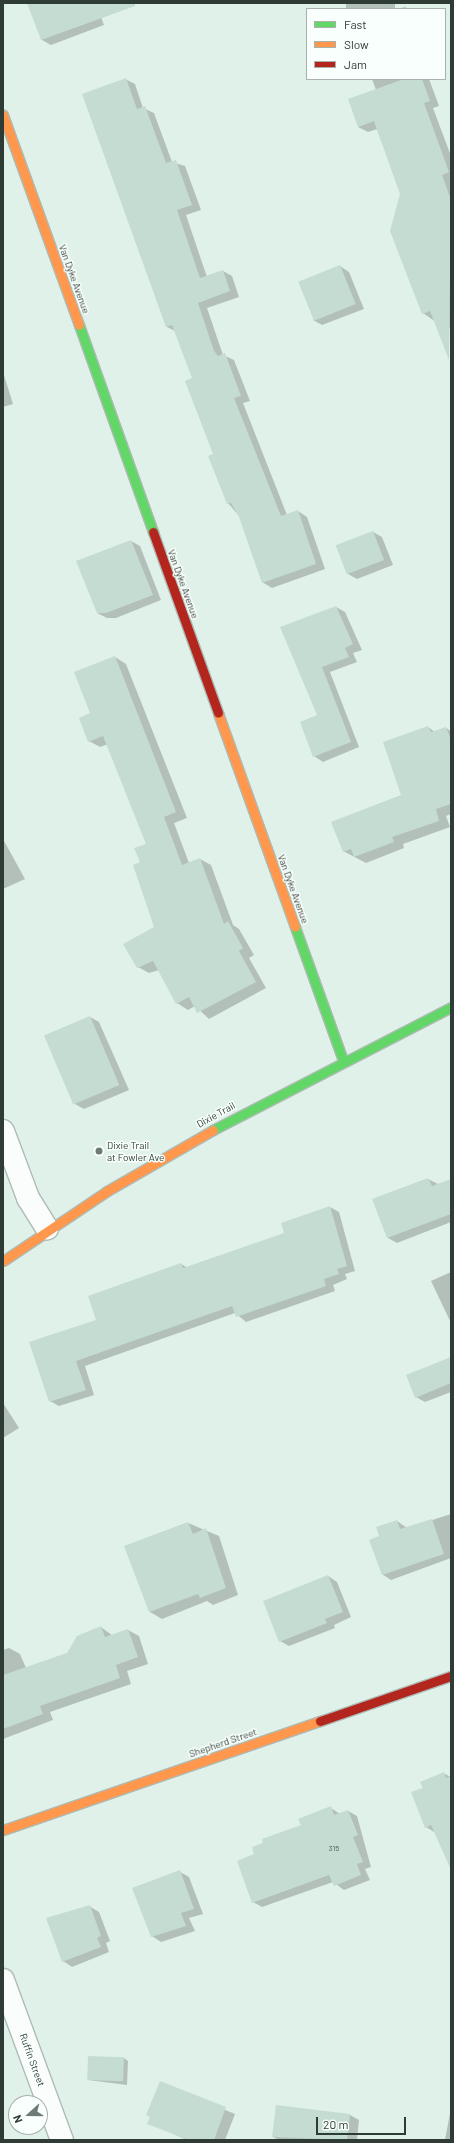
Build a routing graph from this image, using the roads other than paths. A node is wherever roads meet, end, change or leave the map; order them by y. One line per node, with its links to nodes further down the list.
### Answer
1 (3, 115): 3 (street, Van Dyke Avenue)
2 (451, 1007): 3 (street, Dixie Trail)
3 (343, 1060): 5 (street, Dixie Trail)
4 (3, 1131): 5 (street)
5 (47, 1229): 6 (street, Dixie Trail)
6 (3, 1261)
7 (451, 1676): 8 (street, Shepherd Street)
8 (3, 1830)
9 (3, 1980): 10 (street, Ruffin Street)
10 (62, 2140)

